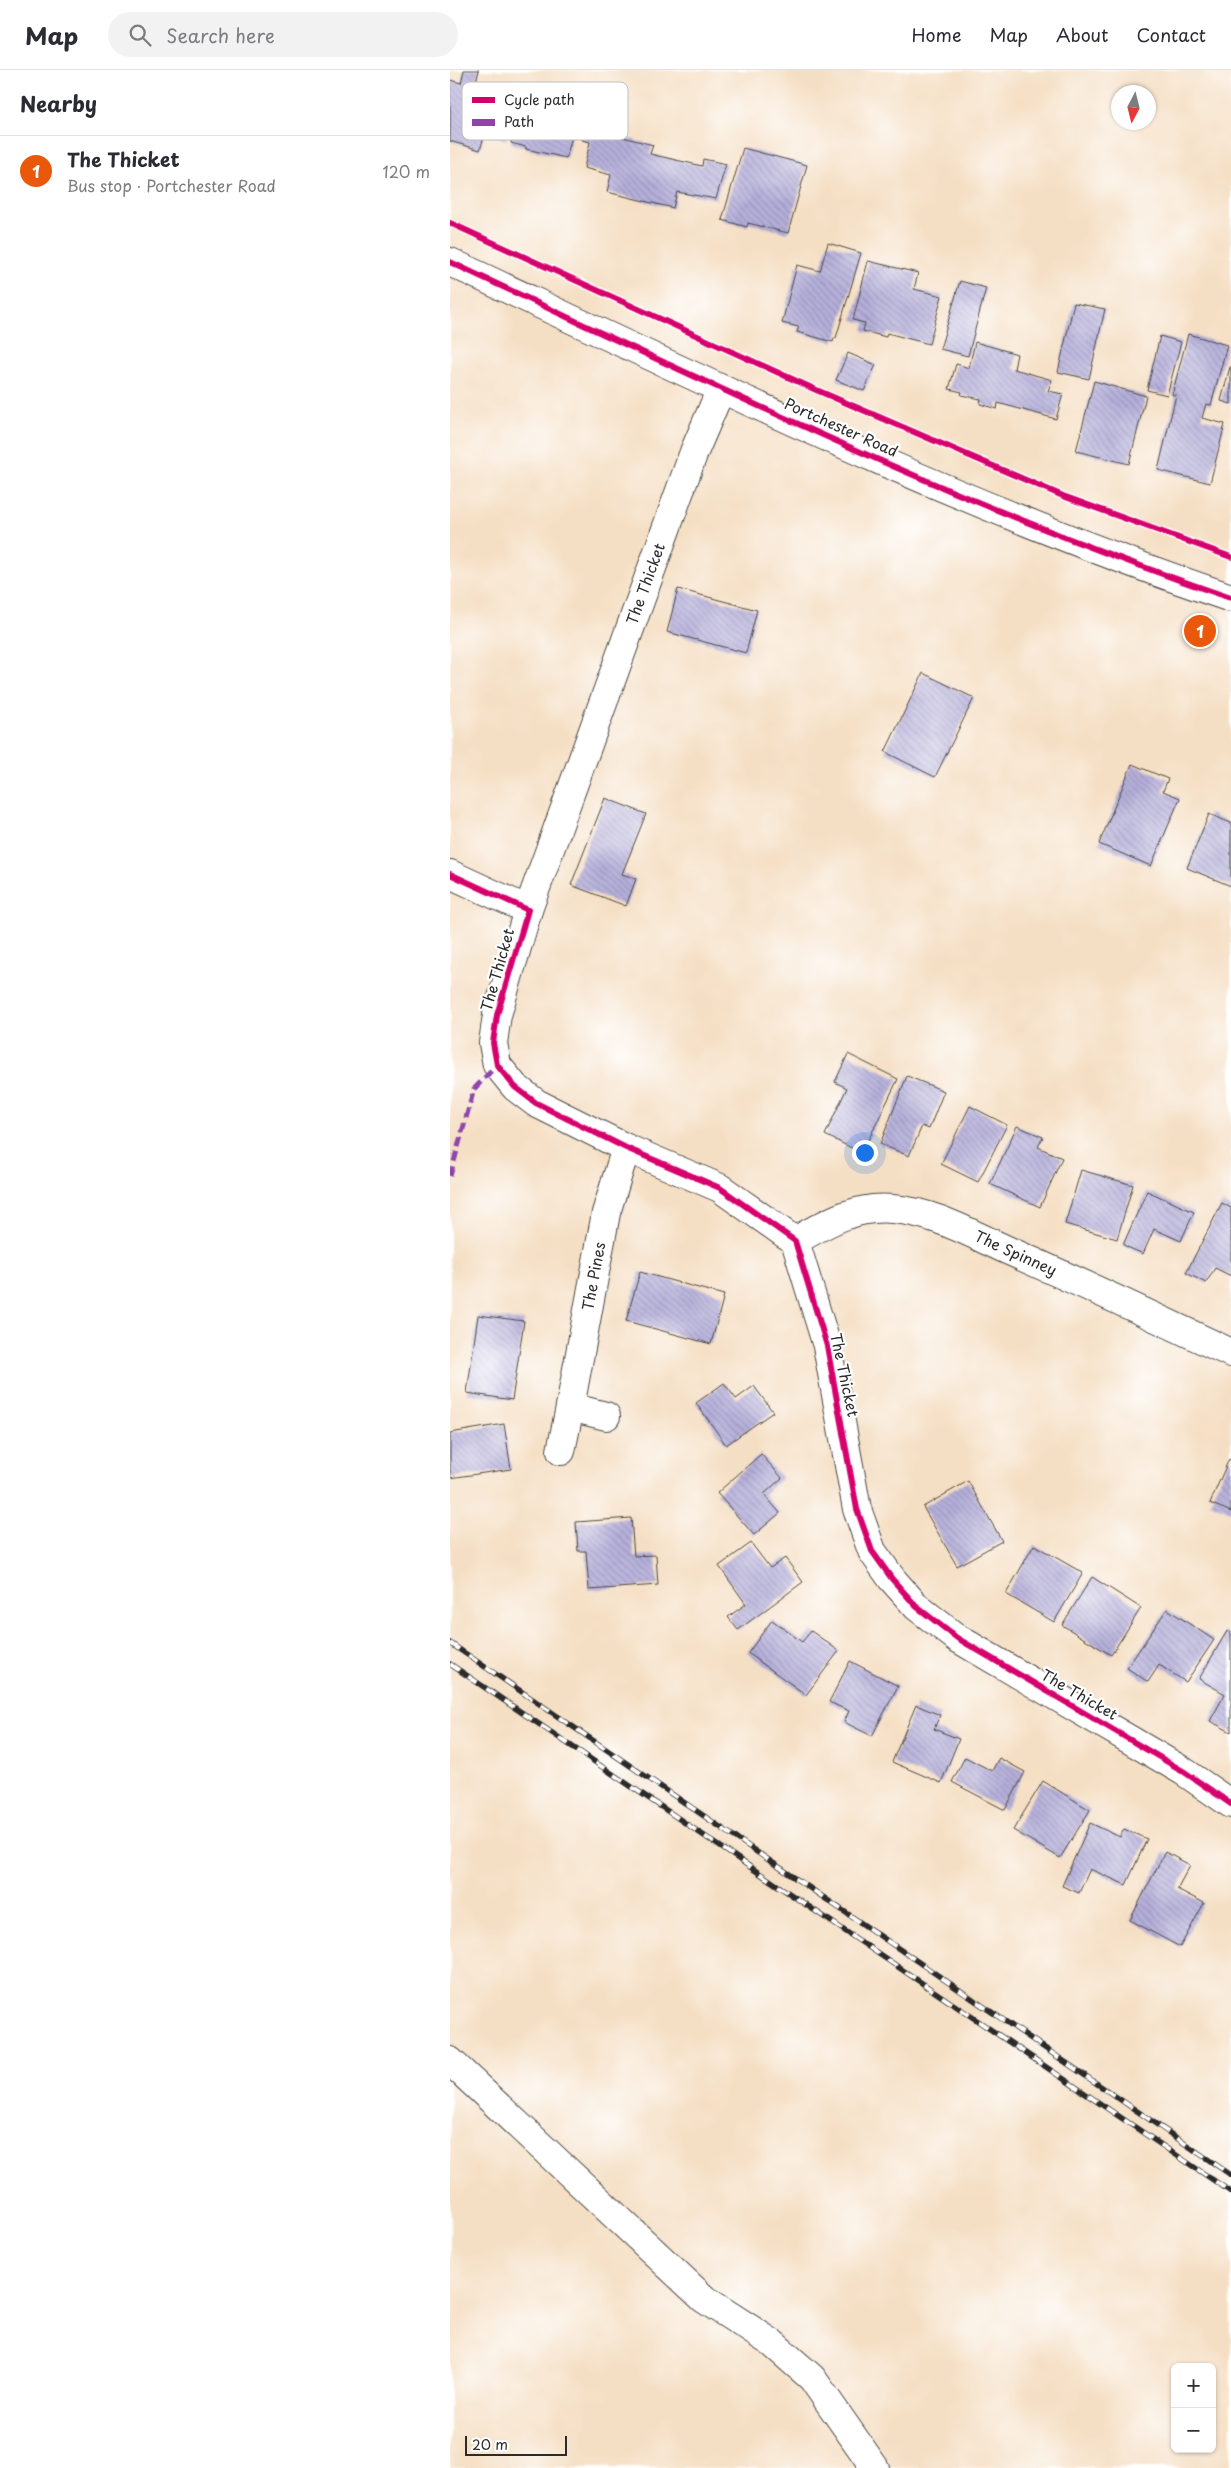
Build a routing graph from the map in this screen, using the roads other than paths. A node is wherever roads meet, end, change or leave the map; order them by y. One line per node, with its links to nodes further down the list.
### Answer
1 (450, 262): 2 (street, Portchester Road)
2 (721, 388): 3 (street, Portchester Road); 5 (street, The Thicket)
3 (1231, 598)
4 (450, 874): 5 (street)
5 (528, 910): 6 (street, The Thicket)
6 (626, 1148): 7 (street, The Thicket); 9 (street, The Pines)
7 (795, 1241): 8 (street, The Spinney); 12 (street, The Thicket)
8 (1231, 1353)
9 (570, 1407): 10 (street); 11 (street, The Pines)
10 (606, 1416)
11 (561, 1451)
12 (1231, 1804)
13 (450, 2061): 14 (street)
14 (875, 2468)

